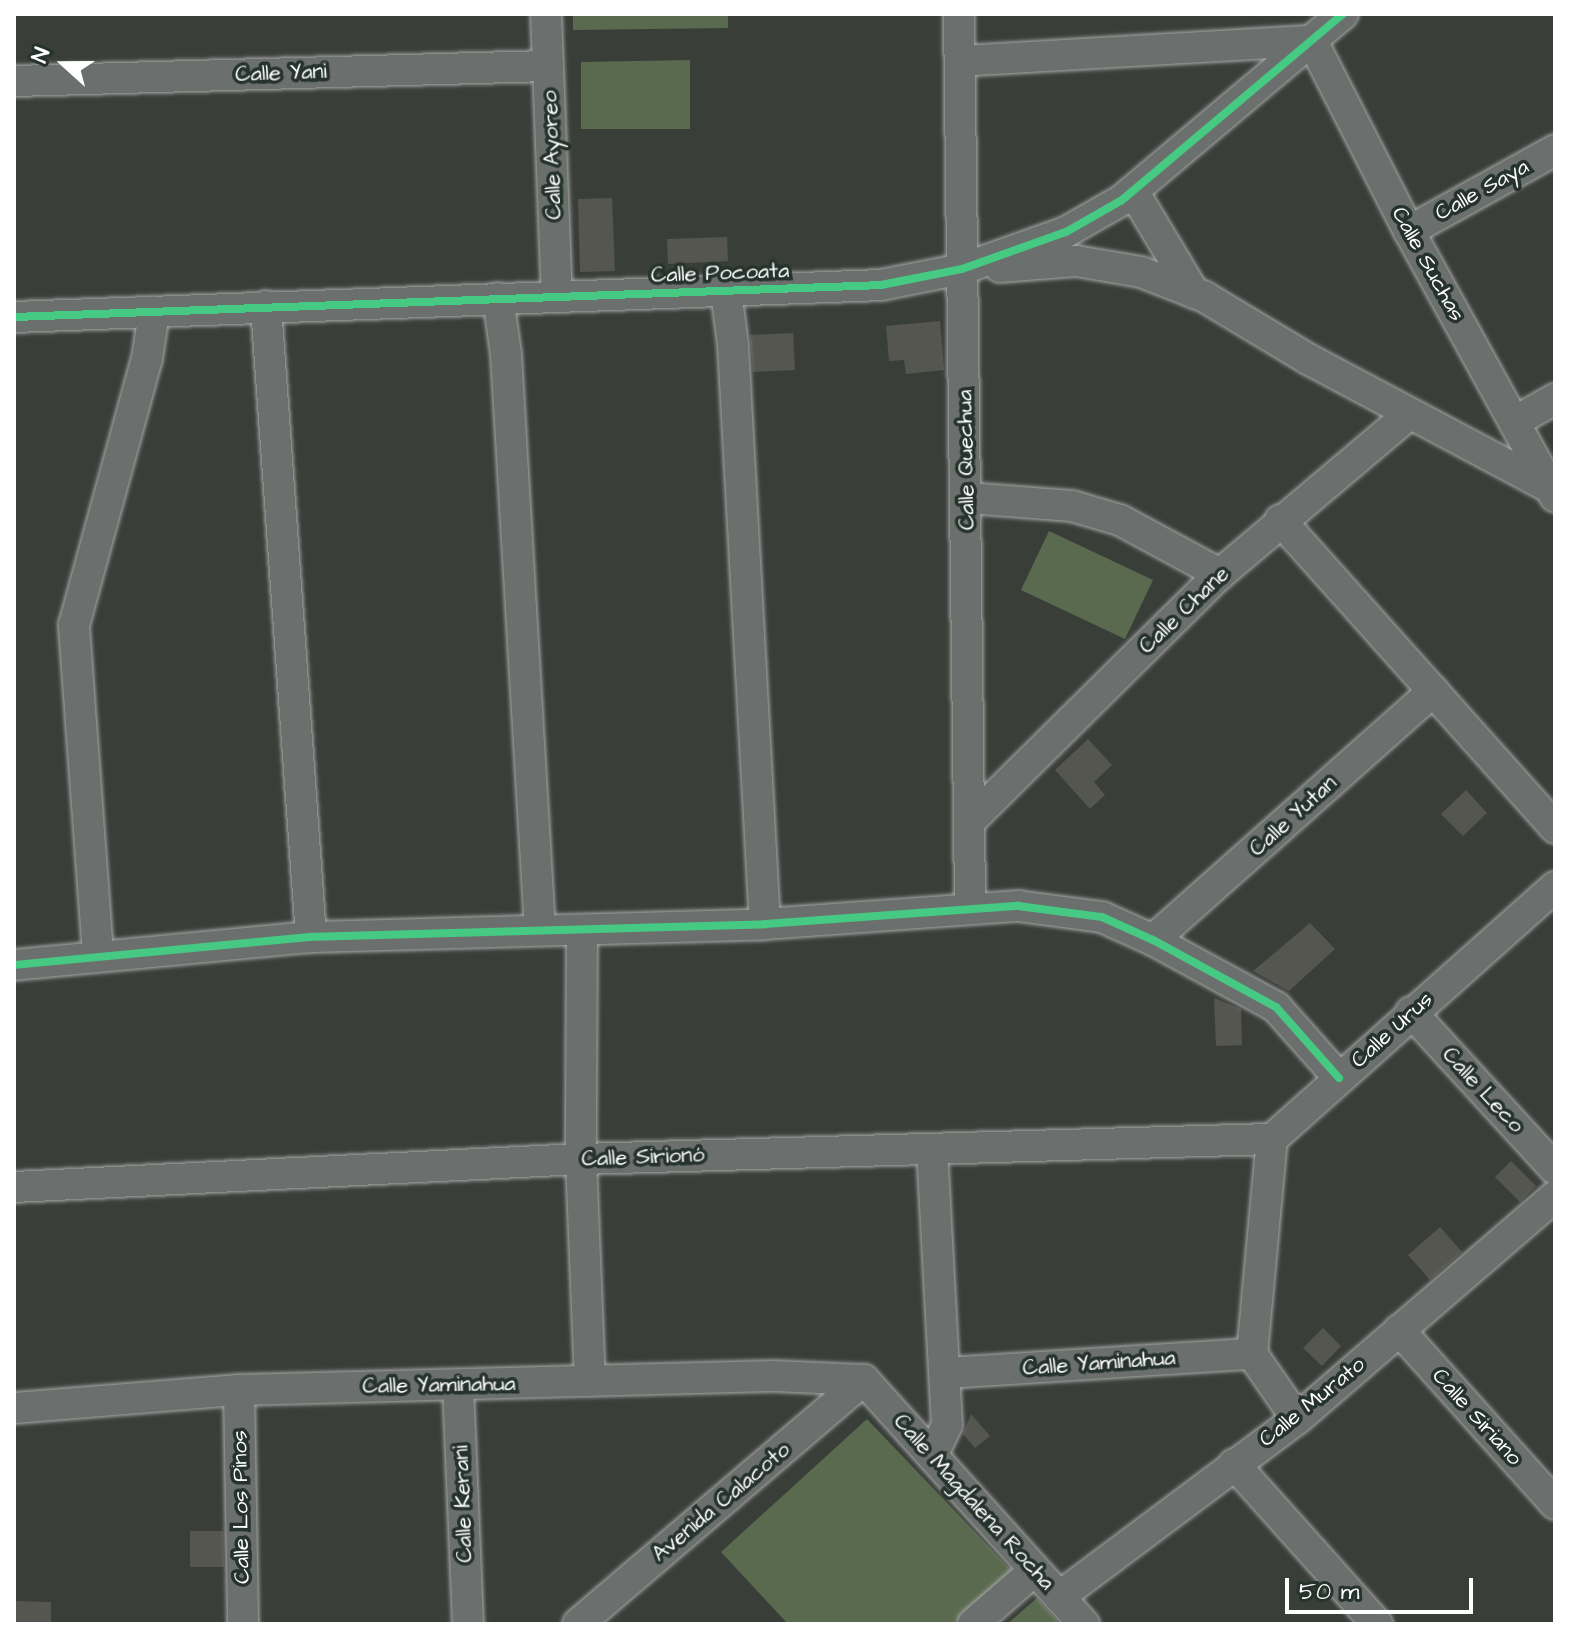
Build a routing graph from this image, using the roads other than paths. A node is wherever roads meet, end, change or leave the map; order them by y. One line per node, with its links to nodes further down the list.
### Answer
1 (546, 14): 6 (street, Calle Ayoreo)
2 (959, 14): 5 (street, Calle Quechua)
3 (1343, 14): 4 (street, Calle Pocoata)
4 (1312, 41): 5 (street); 9 (street, Calle Pocoata); 10 (street, Calle Suchas)
5 (960, 61): 11 (street, Calle Quechua)
6 (548, 66): 7 (street, Calle Yani); 14 (street, Calle Ayoreo)
7 (14, 81)
8 (1555, 150): 10 (street, Calle Saya)
9 (1133, 191): 11 (street, Calle Pocoata); 13 (street)
10 (1409, 231): 21 (street, Calle Suchas)
11 (962, 269): 12 (street, Calle Pocoata); 13 (street); 23 (street, Calle Quechua)
12 (726, 291): 14 (street, Calle Pocoata); 31 (street)
13 (1194, 293): 20 (street)
14 (557, 296): 15 (street, Calle Pocoata)
15 (498, 298): 16 (street, Calle Pocoata); 32 (street)
16 (266, 306): 17 (street, Calle Pocoata); 34 (street)
17 (154, 312): 18 (street, Calle Pocoata); 36 (street)
18 (14, 317)
19 (1555, 399): 21 (street)
20 (1409, 414): 22 (street); 24 (street, Calle Chane)
21 (1516, 421): 22 (street, Calle Suchas)
22 (1552, 490)
23 (968, 498): 25 (street); 27 (street, Calle Quechua)
24 (1280, 520): 25 (street, Calle Chane); 26 (street)
25 (1220, 574): 27 (street, Calle Chane)
26 (1433, 691): 28 (street); 35 (street, Calle Yutan)
27 (971, 820): 30 (street, Calle Quechua)
28 (1555, 828)
29 (1555, 887): 38 (street, Calle Urus)
30 (970, 906): 31 (street); 35 (street)
31 (765, 924): 33 (street)
32 (540, 929): 33 (street); 34 (street)
33 (582, 930): 42 (street)
34 (311, 937): 36 (street)
35 (1153, 940): 39 (street)
36 (98, 954): 37 (street)
37 (14, 965)
38 (1411, 1012): 39 (street, Calle Urus); 43 (street, Calle Leco)
39 (1339, 1078): 40 (street, Calle Urus)
40 (1272, 1139): 41 (street, Calle Sirionó); 47 (street)
41 (932, 1149): 42 (street, Calle Sirionó); 48 (street)
42 (581, 1159): 44 (street, Calle Sirionó); 50 (street)
43 (1555, 1169)
44 (14, 1187)
45 (1555, 1196): 46 (street, Calle Murato)
46 (1399, 1330): 54 (street, Calle Murato); 57 (street, Calle Siriano)
47 (1252, 1354): 48 (street, Calle Yaminahua); 54 (street)
48 (946, 1373): 55 (street)
49 (864, 1380): 50 (street, Calle Yaminahua); 55 (street, Calle Magdalena Rocha); 62 (street, Avenida Calacoto)
50 (590, 1381): 51 (street, Calle Yaminahua)
51 (458, 1385): 52 (street, Calle Yaminahua); 61 (street, Calle Kerani)
52 (239, 1390): 53 (street, Calle Yaminahua); 60 (street, Calle Los Pinos)
53 (14, 1408)
54 (1297, 1419): 56 (street, Calle Murato)
55 (932, 1456): 58 (street, Calle Magdalena Rocha)
56 (1234, 1464): 59 (street, Calle Murato); 65 (street)
57 (1555, 1504)
58 (1035, 1570): 59 (street, Calle Magdalena Rocha); 63 (street)
59 (1059, 1597): 64 (street, Calle Magdalena Rocha)
60 (243, 1624)
61 (468, 1624)
62 (578, 1624)
63 (973, 1624)
64 (1084, 1624)
65 (1377, 1624)

